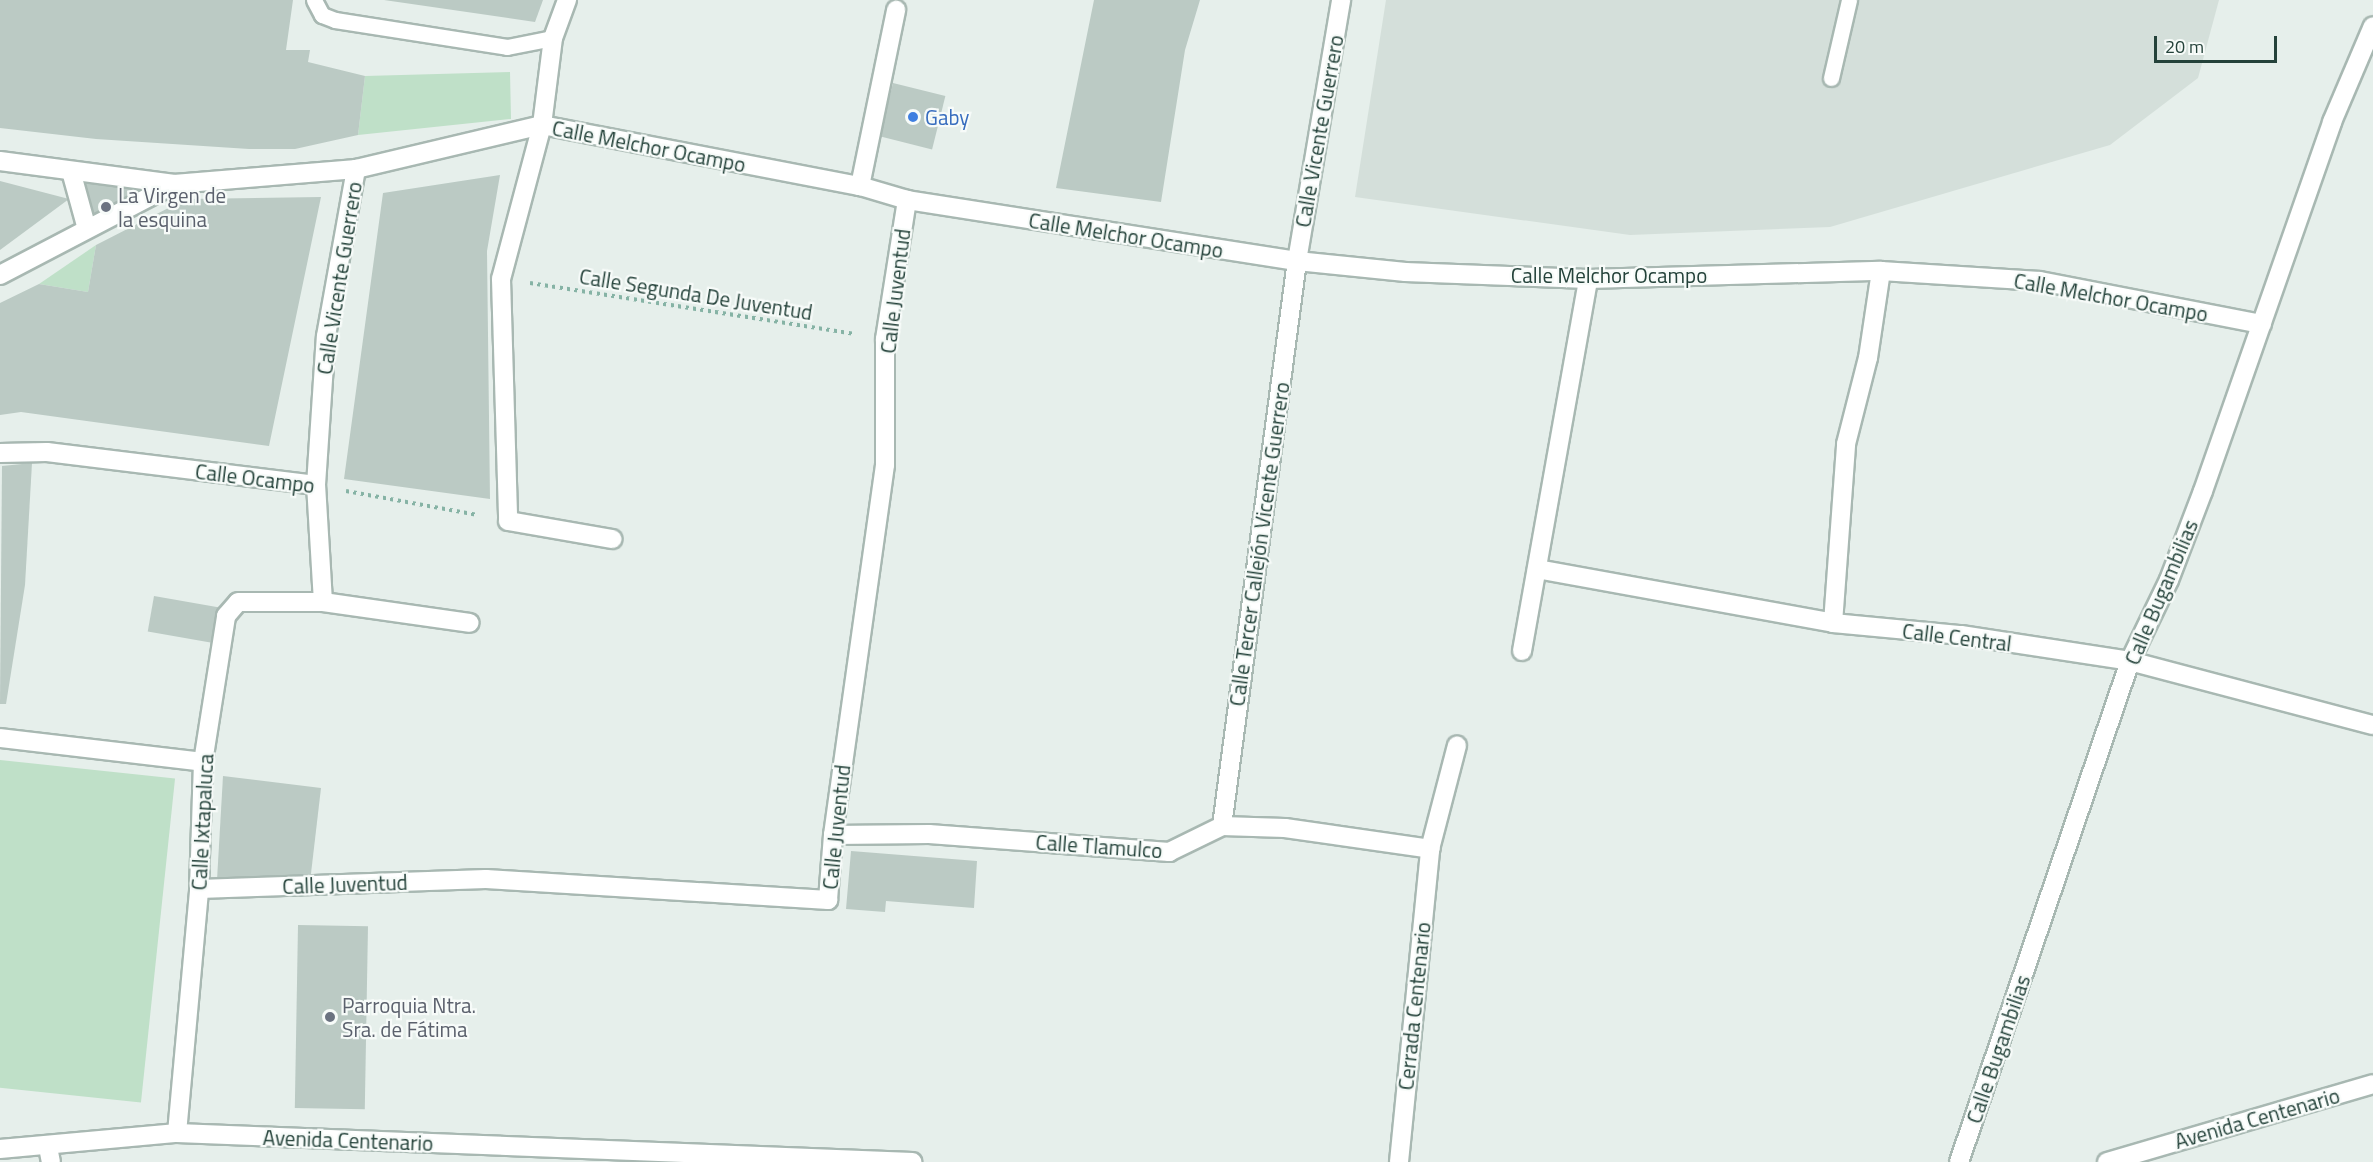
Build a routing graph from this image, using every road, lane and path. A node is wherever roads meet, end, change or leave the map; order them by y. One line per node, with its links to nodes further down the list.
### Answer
1 (314, 0): 7 (lane)
2 (567, 0): 7 (street)
3 (1341, 0): 17 (street, Calle Vicente Guerrero)
4 (1849, 0): 8 (lane)
5 (896, 10): 14 (street)
6 (2373, 26): 22 (street, Calle Bugambilias)
7 (553, 38): 9 (street)
8 (1831, 78)
9 (542, 125): 11 (street, Calle Melchor Ocampo); 14 (street, Calle Melchor Ocampo); 20 (street)
10 (0, 161): 12 (street, Calle Melchor Ocampo)
11 (356, 169): 13 (street, Calle Melchor Ocampo); 25 (street, Calle Vicente Guerrero)
12 (70, 171): 13 (street, Calle Melchor Ocampo); 16 (street)
13 (174, 184): 16 (street)
14 (860, 186): 15 (street, Calle Melchor Ocampo)
15 (907, 200): 17 (street, Calle Melchor Ocampo); 23 (street, Calle Juventud)
16 (87, 229): 19 (street)
17 (1297, 261): 21 (street, Calle Melchor Ocampo); 38 (street, Calle Tercer Callejón Vicente Guerrero)
18 (1881, 271): 21 (street, Calle Melchor Ocampo); 22 (street, Calle Melchor Ocampo); 31 (street)
19 (0, 275)
20 (501, 279): 23 (path, Calle Segunda De Juventud); 26 (street)
21 (1588, 279): 28 (street)
22 (2262, 324): 33 (street, Calle Bugambilias)
23 (885, 339): 39 (street, Calle Juventud)
24 (0, 453): 25 (street, Calle Ocampo)
25 (315, 485): 26 (path, Calle Ocampo); 29 (street, Calle Vicente Guerrero)
26 (508, 521): 27 (street)
27 (612, 539)
28 (1537, 569): 31 (street, Calle Central); 32 (street)
29 (323, 602): 30 (street, Calle Ixtapaluca); 37 (street, Calle Ixtapaluca)
30 (470, 623)
31 (1833, 623): 33 (street, Calle Central)
32 (1522, 651)
33 (2130, 661): 34 (street, Calle Central); 48 (street, Calle Bugambilias)
34 (2373, 725)
35 (0, 738): 37 (street)
36 (1457, 745): 40 (street, Cerrada Centenario)
37 (203, 762): 41 (street, Calle Ixtapaluca)
38 (1222, 826): 39 (street, Calle Tlamulco); 40 (street, Calle Tlamulco)
39 (832, 836): 41 (street, Calle Juventud)
40 (1430, 849): 47 (street, Cerrada Centenario)
41 (200, 889): 43 (street, Calle Ixtapaluca)
42 (2373, 1084): 49 (street, Avenida Centenario)
43 (177, 1133): 45 (street, Avenida Centenario); 46 (street, Avenida Centenario)
44 (0, 1149): 45 (street, Avenida Centenario)
45 (49, 1154)
46 (912, 1162)
47 (1399, 1162)
48 (1959, 1162)
49 (2107, 1162)

